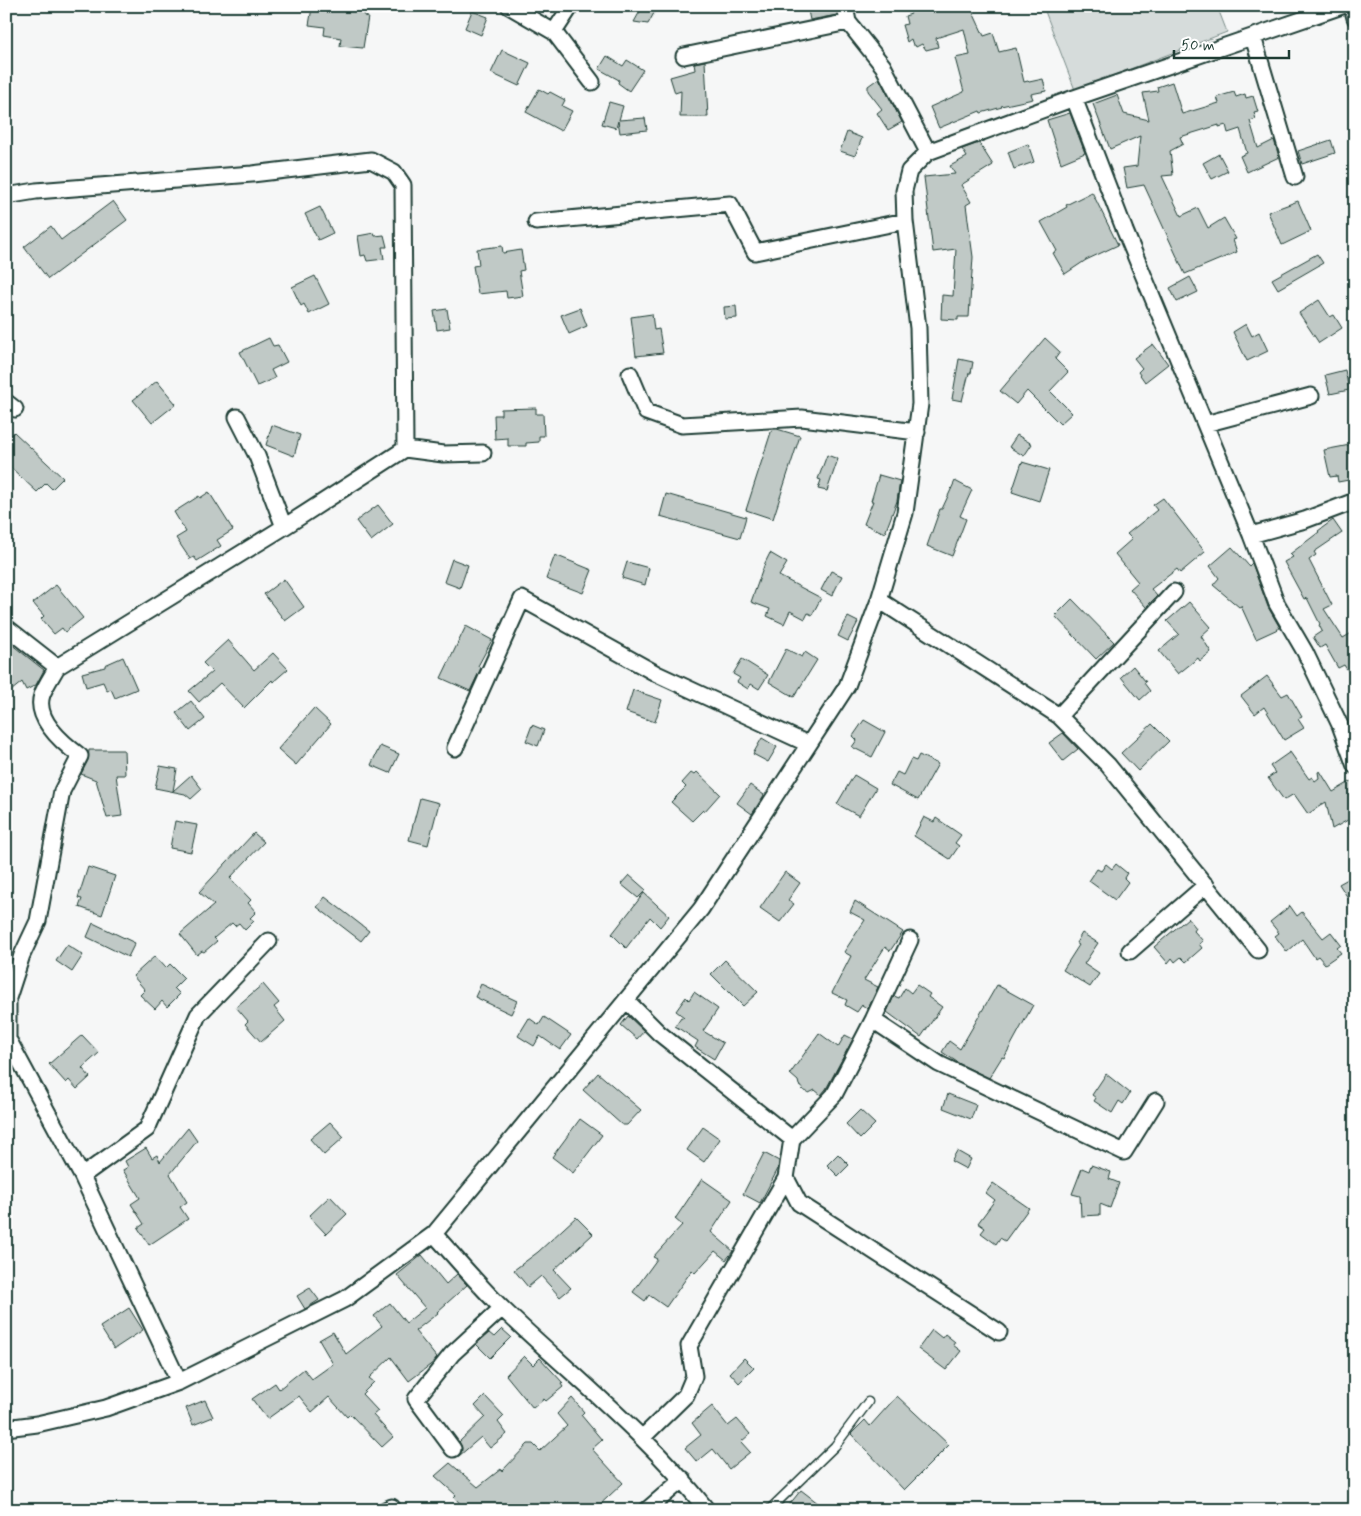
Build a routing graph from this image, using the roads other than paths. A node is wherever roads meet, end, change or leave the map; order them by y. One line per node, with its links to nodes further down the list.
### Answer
1 (509, 6): 8 (street)
2 (570, 6): 8 (street)
3 (845, 6): 7 (street)
4 (1342, 6): 9 (street)
5 (1352, 6): 6 (street)
6 (1355, 18)
7 (848, 22): 10 (street); 13 (street)
8 (554, 32): 11 (street)
9 (1253, 37): 12 (street); 14 (street)
10 (684, 56)
11 (592, 82)
12 (1074, 98): 13 (street); 21 (street)
13 (928, 152): 16 (street)
14 (1296, 177)
15 (6, 196): 23 (street)
16 (906, 221): 17 (street); 22 (street)
17 (536, 222)
18 (630, 374): 22 (street)
19 (1310, 396): 21 (street)
20 (237, 417): 26 (street)
21 (1205, 424): 27 (street)
22 (917, 432): 29 (street)
23 (405, 450): 24 (street); 26 (street)
24 (483, 453)
25 (1355, 501): 27 (street)
26 (284, 527): 31 (street)
27 (1251, 535): 35 (street)
28 (1174, 592): 32 (street)
29 (879, 600): 32 (street); 33 (street)
30 (6, 627): 31 (street)
31 (57, 667): 43 (street)
32 (1059, 716): 36 (street)
33 (808, 744): 34 (street); 41 (street)
34 (455, 748)
35 (1355, 766)
36 (1206, 885): 39 (street); 40 (street)
37 (910, 940): 42 (street)
38 (269, 941): 46 (street)
39 (1258, 950)
40 (1130, 951)
41 (626, 1000): 45 (street); 48 (street)
42 (873, 1020): 44 (street); 45 (street)
43 (7, 1038): 46 (street)
44 (1156, 1101)
45 (792, 1139): 47 (street)
46 (82, 1176): 51 (street)
47 (786, 1178): 50 (street); 54 (street)
48 (434, 1234): 49 (street); 51 (street)
49 (502, 1308): 54 (street); 55 (street)
50 (999, 1332)
51 (179, 1382): 53 (street)
52 (868, 1402): 61 (lane)
53 (6, 1428)
54 (642, 1438): 56 (street)
55 (453, 1449)
56 (683, 1479): 59 (street); 60 (street)
57 (385, 1510): 58 (street)
58 (393, 1510)
59 (647, 1510)
60 (707, 1510)
61 (769, 1510)

